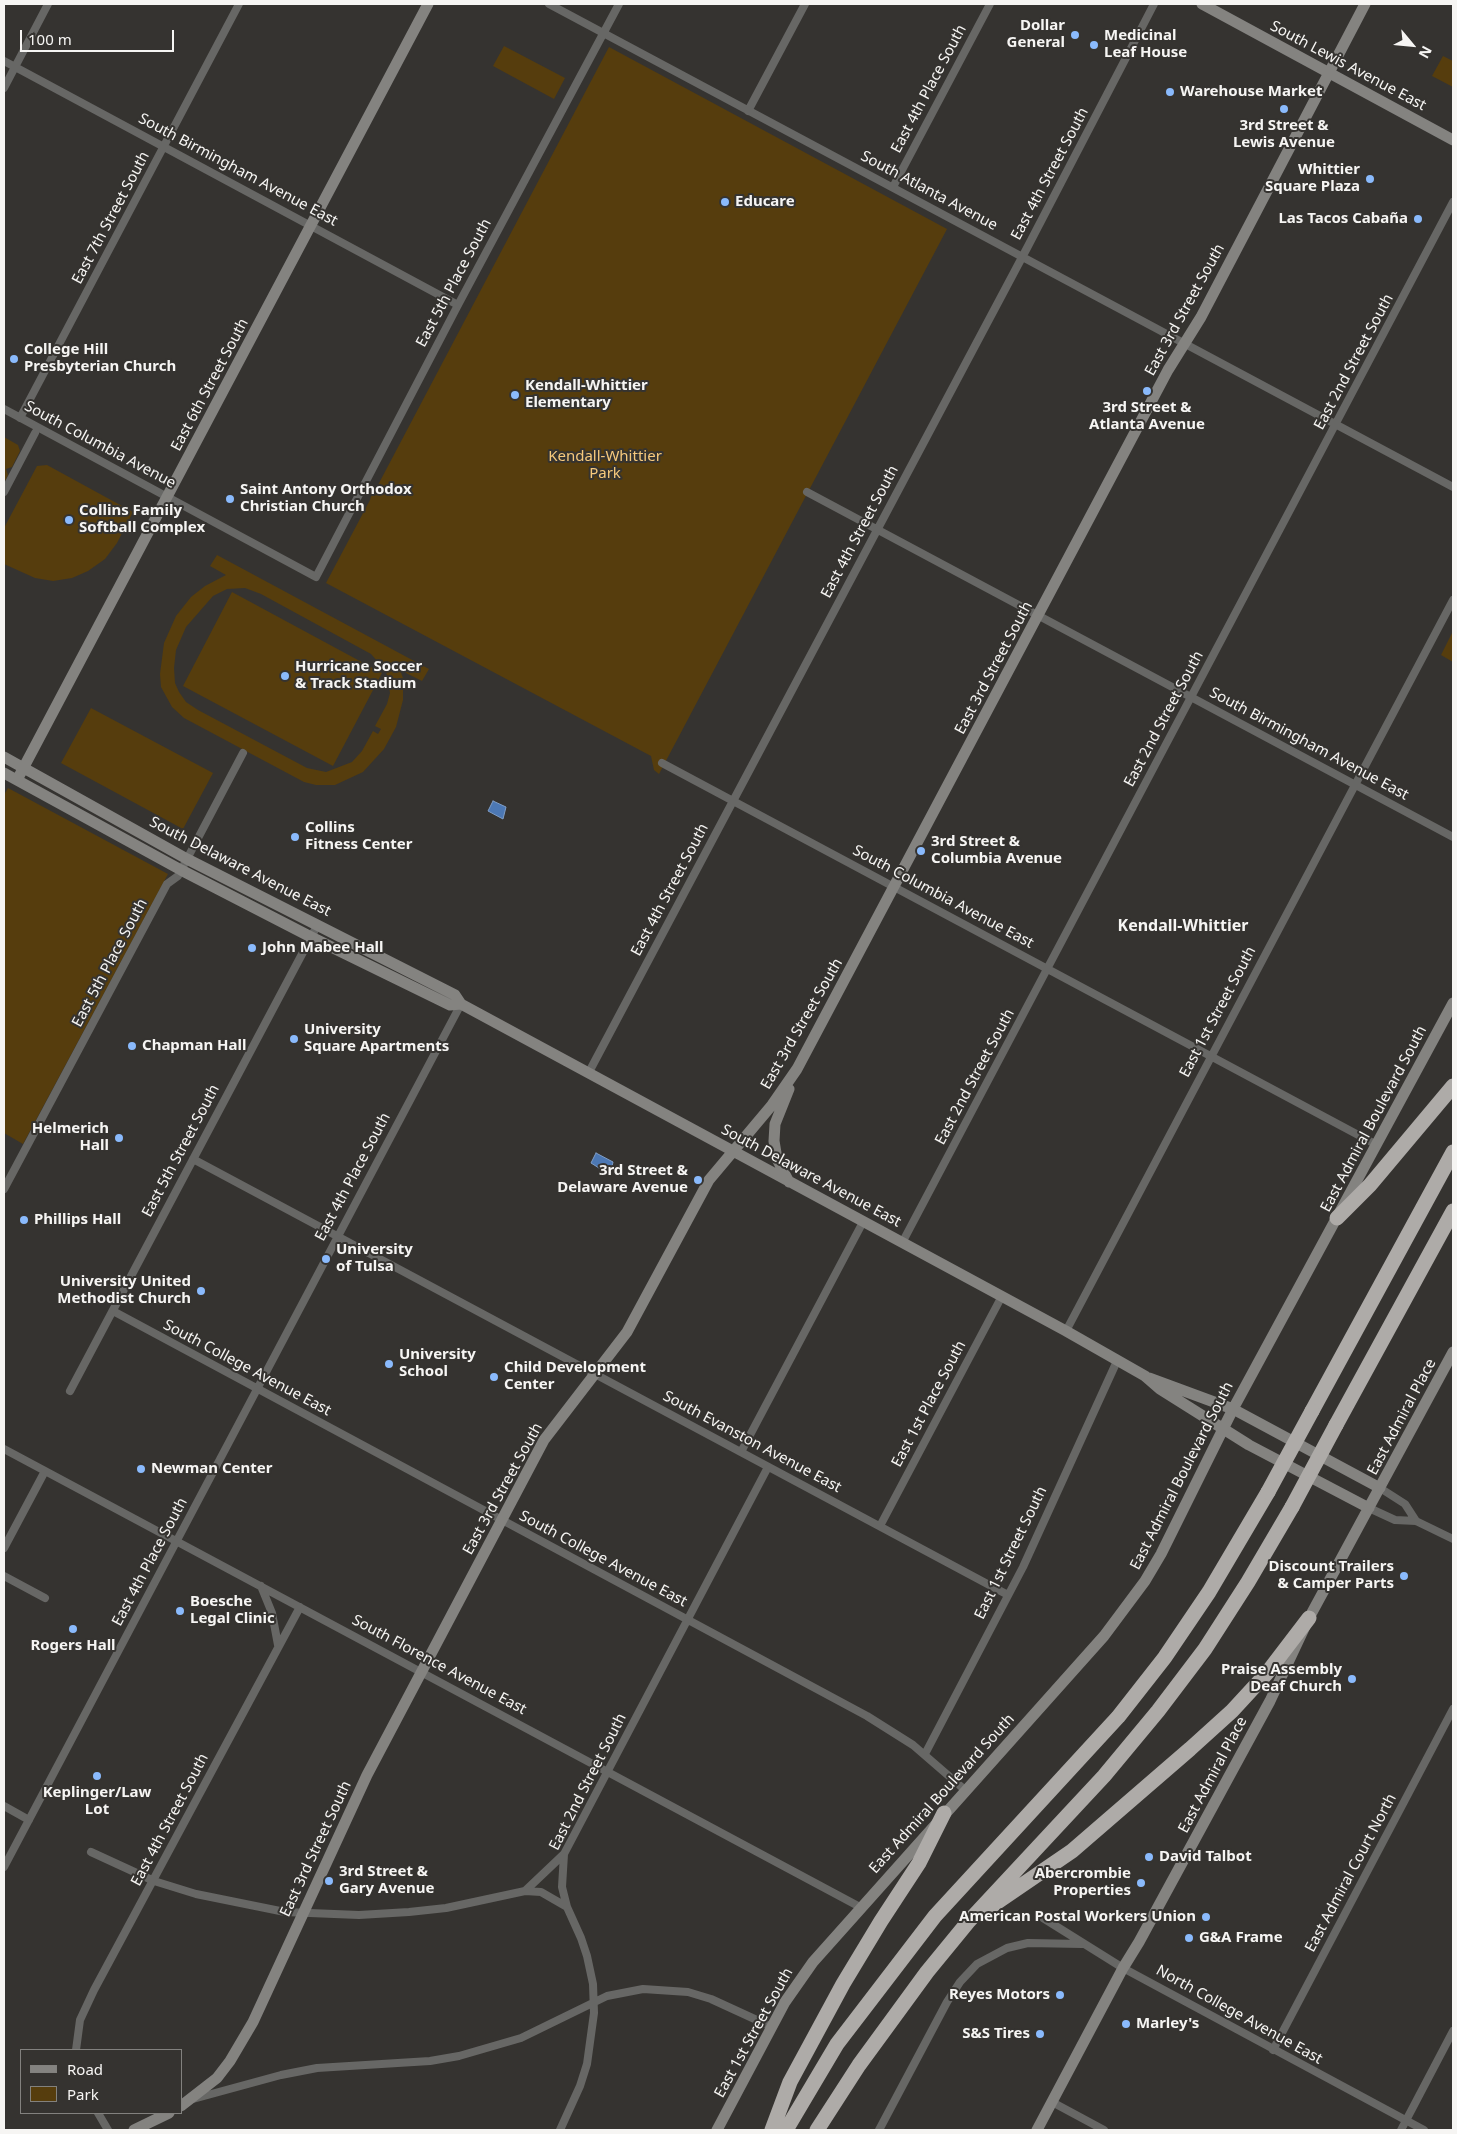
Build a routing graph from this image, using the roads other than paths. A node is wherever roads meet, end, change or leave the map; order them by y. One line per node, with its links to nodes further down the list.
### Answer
1 (48, 4): 13 (street)
2 (239, 4): 18 (street, East 7th Street South)
3 (428, 4): 21 (street, East 6th Street South)
4 (548, 4): 11 (street, South Atlanta Avenue)
5 (619, 4): 11 (street, East 5th Place South)
6 (805, 4): 16 (street)
7 (990, 4): 19 (street, East 4th Place South)
8 (1154, 4): 22 (street, East 4th Street South)
9 (1202, 4): 14 (street, South Lewis Avenue East)
10 (1365, 4): 14 (street, East 3rd Street South)
11 (603, 33): 16 (street, South Atlanta Avenue); 23 (street, East 5th Place South)
12 (4, 61): 13 (street, South Birmingham Avenue East)
13 (15, 66): 15 (street); 18 (street, South Birmingham Avenue East)
14 (1328, 72): 17 (street, South Lewis Avenue East); 24 (street, East 3rd Street South)
15 (4, 88)
16 (748, 111): 19 (street, South Atlanta Avenue)
17 (1453, 140)
18 (164, 146): 21 (street, South Birmingham Avenue East); 26 (street, East 7th Street South)
19 (893, 187): 22 (street, South Atlanta Avenue)
20 (1453, 206): 27 (street, East 2nd Street South)
21 (311, 225): 23 (street, South Birmingham Avenue East); 32 (street, East 6th Street South)
22 (1022, 257): 24 (street, South Atlanta Avenue); 33 (street, East 4th Street South)
23 (458, 305): 34 (street, East 5th Place South)
24 (1185, 344): 27 (street, South Atlanta Avenue); 36 (street, East 3rd Street South)
25 (4, 409): 26 (street, South Columbia Avenue)
26 (20, 418): 32 (street, South Columbia Avenue)
27 (1337, 424): 29 (street, South Atlanta Avenue); 37 (street, East 2nd Street South)
28 (35, 433): 30 (street)
29 (1453, 487)
30 (4, 492)
31 (807, 492): 33 (street, South Birmingham Avenue East)
32 (168, 497): 34 (street, South Columbia Avenue); 41 (street, East 6th Street South)
33 (877, 529): 36 (street, South Birmingham Avenue East); 44 (street, East 4th Street South)
34 (316, 577)
35 (1453, 600): 43 (street, East 1st Street South)
36 (1038, 615): 37 (street, South Birmingham Avenue East); 48 (street, East 3rd Street South)
37 (1192, 696): 43 (street, South Birmingham Avenue East); 51 (street, East 2nd Street South)
38 (243, 753): 46 (street, East 5th Place South)
39 (4, 757): 41 (street, South Delaware Avenue East)
40 (662, 763): 44 (street, South Columbia Avenue East)
41 (24, 768): 42 (street, East 6th Street South); 46 (street, South Delaware Avenue East)
42 (8, 779): 47 (street, South Delaware Avenue East)
43 (1356, 785): 45 (street, South Birmingham Avenue East); 54 (street, East 1st Street South)
44 (733, 801): 48 (street, South Columbia Avenue East); 56 (street, East 4th Street South)
45 (1453, 837)
46 (187, 860): 47 (street, East 5th Place South); 49 (street, South Delaware Avenue East)
47 (181, 870): 50 (street, South Delaware Avenue East); 63 (street, East 5th Place South)
48 (895, 887): 51 (street, South Columbia Avenue East); 55 (street, East 3rd Street South)
49 (318, 924): 50 (street, East 5th Street South); 52 (street, South Delaware Avenue East)
50 (311, 937): 52 (street, South Delaware Avenue East); 61 (street, East 5th Street South)
51 (1048, 968): 54 (street, South Columbia Avenue East); 68 (street, East 2nd Street South)
52 (461, 1004): 56 (street, South Delaware Avenue East); 67 (street, East 4th Place South)
53 (1453, 1004): 58 (street, East Admiral Boulevard South)
54 (1211, 1056): 58 (street); 71 (street, East 1st Street South)
55 (797, 1069): 59 (street, East 3rd Street South); 62 (street)
56 (589, 1072): 59 (street, South Delaware Avenue East)
57 (1453, 1086): 65 (highway)
58 (1376, 1144): 65 (street, East Admiral Boulevard South)
59 (732, 1152): 62 (street, South Delaware Avenue East); 74 (street, East 3rd Street South)
60 (1453, 1152): 136 (highway, bridge)
61 (193, 1158): 67 (street, South Evanston Avenue East); 70 (street, East 5th Street South)
62 (790, 1182): 66 (street, South Delaware Avenue East)
63 (4, 1189)
64 (1453, 1211): 117 (highway, bridge)
65 (1337, 1218): 78 (street, East Admiral Boulevard South)
66 (863, 1222): 68 (street, South Delaware Avenue East); 81 (street)
67 (338, 1236): 74 (street, South Evanston Avenue East); 76 (street, East 4th Place South)
68 (902, 1243): 69 (street, South Delaware Avenue East)
69 (1002, 1296): 71 (street, South Delaware Avenue East); 88 (street, East 1st Place South)
70 (113, 1311): 76 (street, South College Avenue East); 77 (street, East 5th Street South)
71 (1066, 1331): 73 (street, South Delaware Avenue East)
72 (1453, 1352): 84 (street, East Admiral Place)
73 (1117, 1361): 75 (street, South Delaware Avenue East); 94 (street, East 1st Street South)
74 (596, 1374): 81 (street, South Evanston Avenue East); 86 (street, East 3rd Street South)
75 (1145, 1376): 78 (street, South Delaware Avenue East); 79 (street, South Delaware Avenue East)
76 (256, 1389): 86 (street, South College Avenue East); 90 (street, East 4th Place South)
77 (70, 1391)
78 (1233, 1410): 79 (street, East Admiral Boulevard South); 84 (street, South Delaware Avenue East)
79 (1223, 1429): 85 (street, South Delaware Avenue East); 104 (street, East Admiral Boulevard South)
80 (4, 1449): 83 (street, South Florence Avenue East)
81 (741, 1452): 82 (street, South Evanston Avenue East)
82 (768, 1467): 88 (street, South Evanston Avenue East); 98 (street, East 2nd Street South)
83 (45, 1471): 90 (street, South Florence Avenue East); 91 (street)
84 (1380, 1488): 85 (street, East Admiral Place); 87 (street)
85 (1369, 1508): 87 (street); 97 (street, East Admiral Place)
86 (501, 1520): 98 (street, South College Avenue East); 100 (street, East 3rd Street South)
87 (1416, 1521): 89 (street)
88 (880, 1526): 94 (street, South Evanston Avenue East)
89 (1453, 1539)
90 (176, 1541): 93 (street, South Florence Avenue East); 107 (street, East 4th Place South)
91 (4, 1548)
92 (4, 1576): 95 (street)
93 (261, 1586): 96 (street, South Florence Avenue East); 99 (street)
94 (1008, 1594): 102 (street, East 1st Street South)
95 (46, 1598)
96 (300, 1607): 99 (street, East 4th Street South); 100 (street, South Florence Avenue East)
97 (1309, 1618): 117 (highway); 119 (street, East Admiral Place)
98 (688, 1620): 102 (street, South College Avenue East); 103 (street, East 2nd Street South)
99 (278, 1645): 111 (street, East 4th Street South)
100 (421, 1672): 103 (street, South Florence Avenue East); 115 (street, East 3rd Street South)
101 (1453, 1709): 124 (street, East Admiral Court North)
102 (925, 1754): 104 (street, South College Avenue East)
103 (608, 1772): 109 (street, East 2nd Street South); 114 (street, South Florence Avenue East)
104 (965, 1790): 106 (street, East Admiral Boulevard South)
105 (4, 1806): 107 (street)
106 (944, 1813): 114 (street, East Admiral Boulevard South); 135 (highway)
107 (29, 1820): 110 (street, East 4th Place South)
108 (91, 1852): 111 (street)
109 (564, 1854): 112 (street); 113 (street, East 2nd Street South)
110 (4, 1868)
111 (154, 1881): 115 (street); 123 (street, East 4th Street South)
112 (525, 1891): 113 (street); 115 (street)
113 (567, 1907): 120 (street, East 2nd Street South)
114 (860, 1907): 121 (street, East 1st Street South)
115 (303, 1913): 125 (street, East 3rd Street South)
116 (1043, 1918): 118 (street, North College Avenue East)
117 (968, 1922): 137 (highway)
118 (1082, 1944): 119 (street, North College Avenue East); 138 (street)
119 (1123, 1968): 124 (street, North College Avenue East); 126 (street, East Admiral Place)
120 (593, 2003): 121 (street); 125 (street); 133 (street, East 2nd Street South)
121 (772, 2027): 134 (street, East 1st Street South)
122 (1453, 2031): 130 (street)
123 (76, 2049)
124 (1273, 2050): 130 (street, North College Avenue East)
125 (192, 2100): 127 (street, East 3rd Street South)
126 (1052, 2102): 139 (street, East Admiral Place); 140 (street)
127 (182, 2105)
128 (99, 2114): 131 (street)
129 (168, 2114): 132 (street)
130 (1406, 2120): 141 (street); 142 (street, North College Avenue East)
131 (108, 2130)
132 (134, 2130)
133 (560, 2130)
134 (717, 2130)
135 (772, 2130)
136 (786, 2130)
137 (817, 2130)
138 (879, 2130)
139 (1038, 2130)
140 (1104, 2130)
141 (1401, 2130)
142 (1424, 2130)

